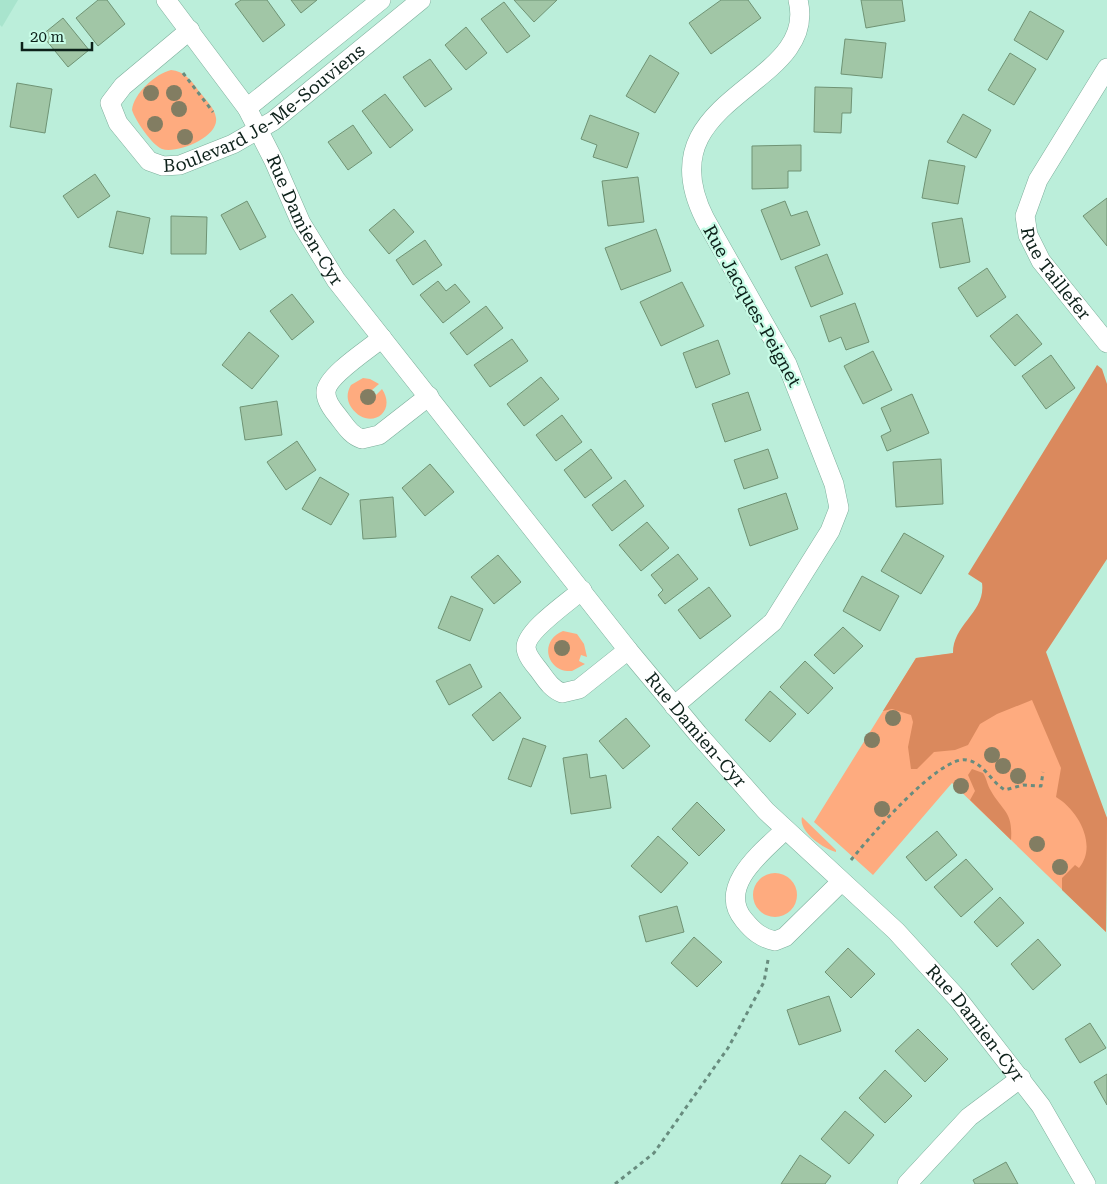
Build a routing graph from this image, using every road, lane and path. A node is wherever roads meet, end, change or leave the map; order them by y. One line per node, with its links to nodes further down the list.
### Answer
1 (166, 0): 5 (street, Rue Damien-Cyr)
2 (381, 0): 8 (street, Boulevard Je-Me-Souviens)
3 (421, 0): 10 (street, Boulevard Je-Me-Souviens)
4 (798, 0): 16 (street, Rue Jacques-Peignet)
5 (190, 30): 8 (street, Rue Damien-Cyr); 10 (street, Boulevard Je-Me-Souviens)
6 (1107, 68): 12 (street, Rue Taillefer)
7 (183, 73): 9 (path)
8 (247, 108): 10 (street, Rue Damien-Cyr)
9 (213, 112)
10 (258, 131): 11 (street, Rue Damien-Cyr)
11 (382, 338): 13 (street, Rue Damien-Cyr); 13 (street)
12 (1107, 343)
13 (429, 396): 14 (street, Rue Damien-Cyr)
14 (582, 590): 15 (street, Rue Damien-Cyr); 15 (street)
15 (628, 650): 16 (street, Rue Damien-Cyr)
16 (674, 706): 18 (street, Rue Damien-Cyr)
17 (1043, 772): 19 (path)
18 (786, 830): 20 (street, Rue Damien-Cyr); 21 (street)
19 (851, 860)
20 (841, 882): 21 (street); 22 (street, Rue Damien-Cyr)
21 (768, 940): 23 (path)
22 (1021, 1078): 24 (street); 25 (street, Rue Damien-Cyr)
23 (615, 1184)
24 (907, 1184)
25 (1086, 1184)

